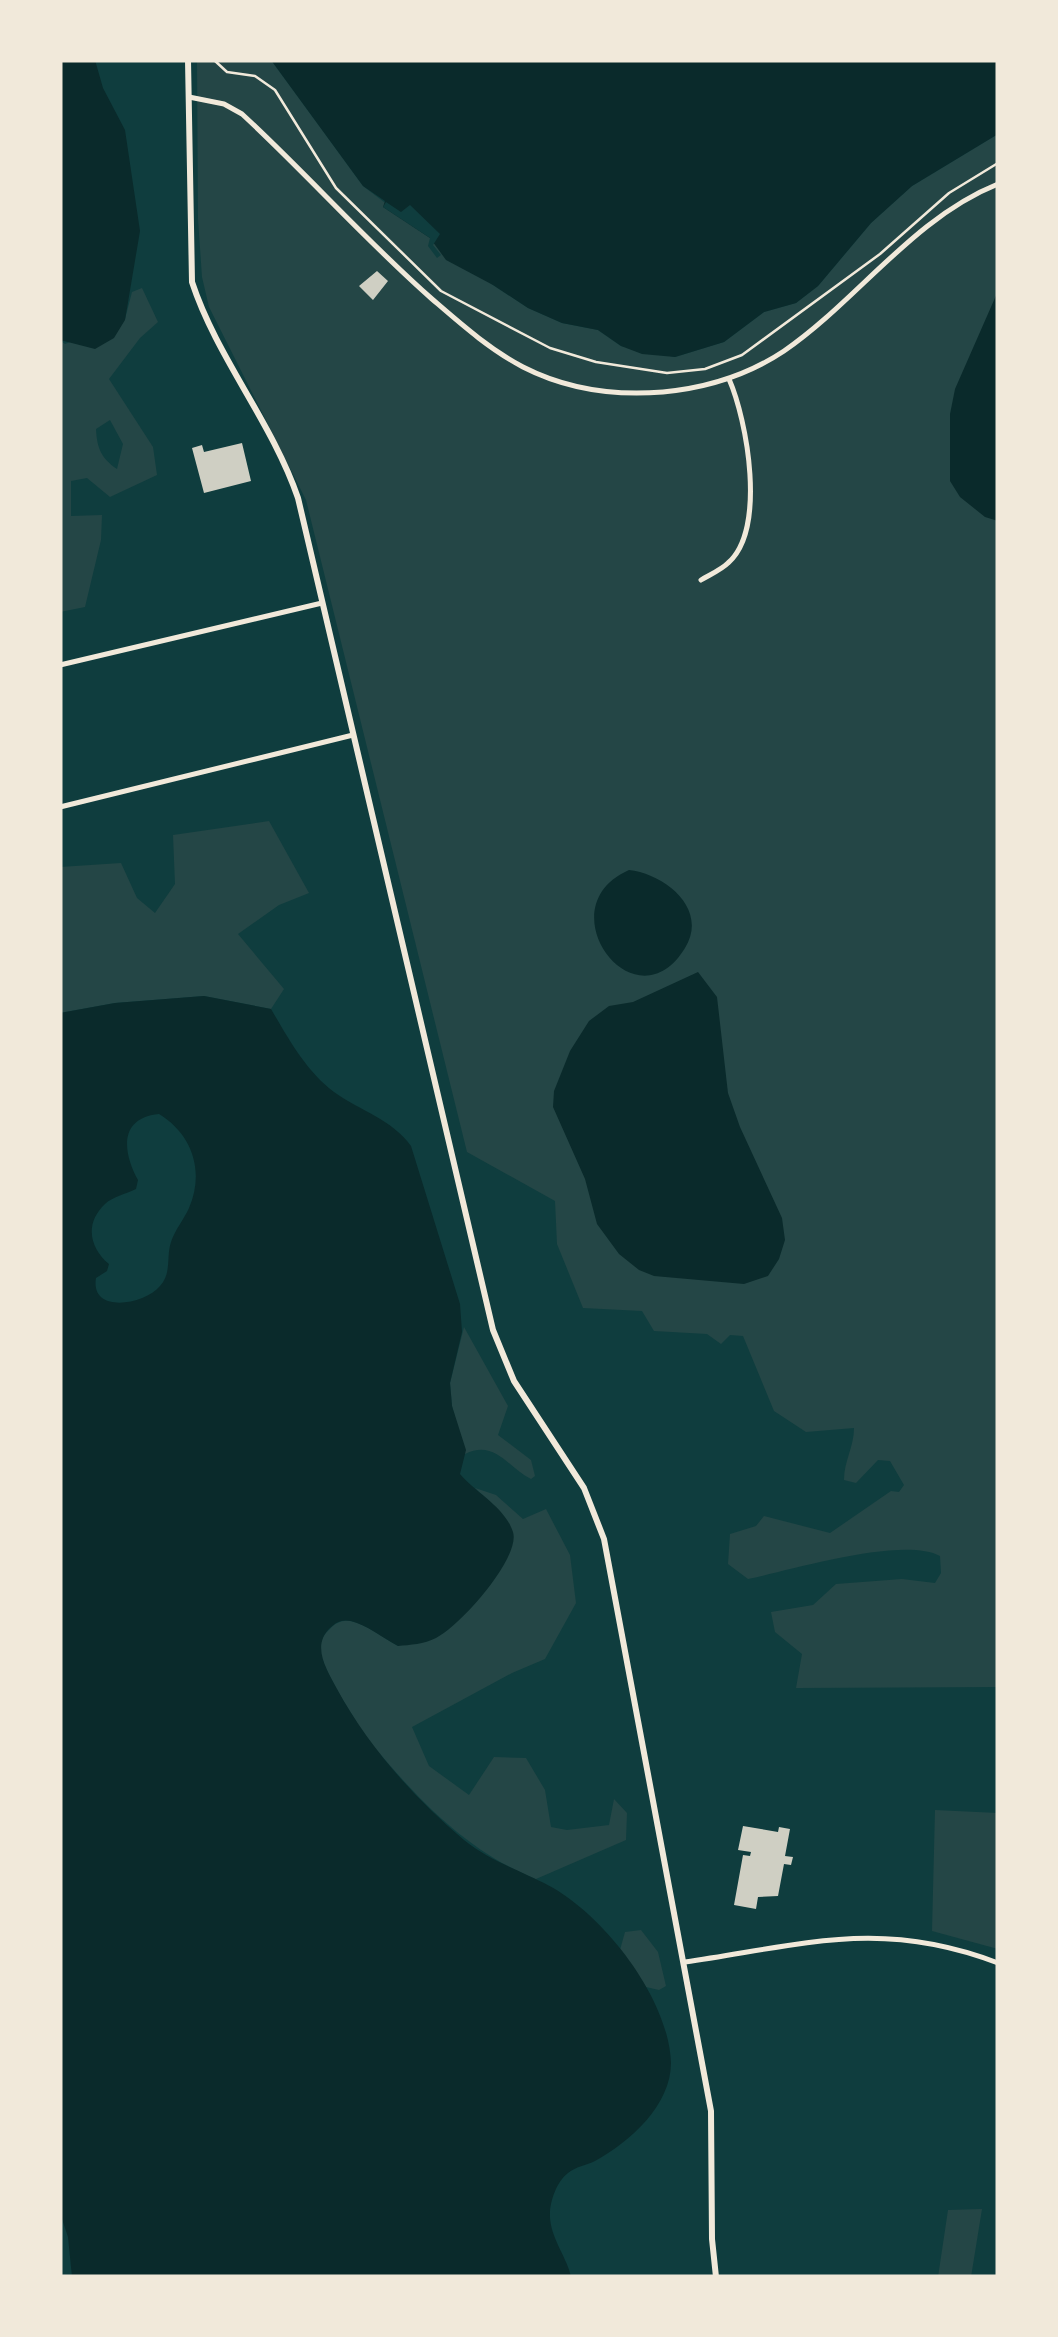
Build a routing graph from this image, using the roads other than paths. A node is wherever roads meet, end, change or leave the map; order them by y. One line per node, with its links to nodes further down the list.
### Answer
1 (188, 60): 2 (street)
2 (189, 97): 4 (street); 6 (street)
3 (998, 184): 4 (street)
4 (729, 379): 5 (street)
5 (701, 580)
6 (322, 602): 7 (street); 8 (street)
7 (60, 664)
8 (353, 735): 9 (street); 10 (street)
9 (60, 807)
10 (685, 1962): 11 (street); 12 (street)
11 (998, 1963)
12 (716, 2277)

